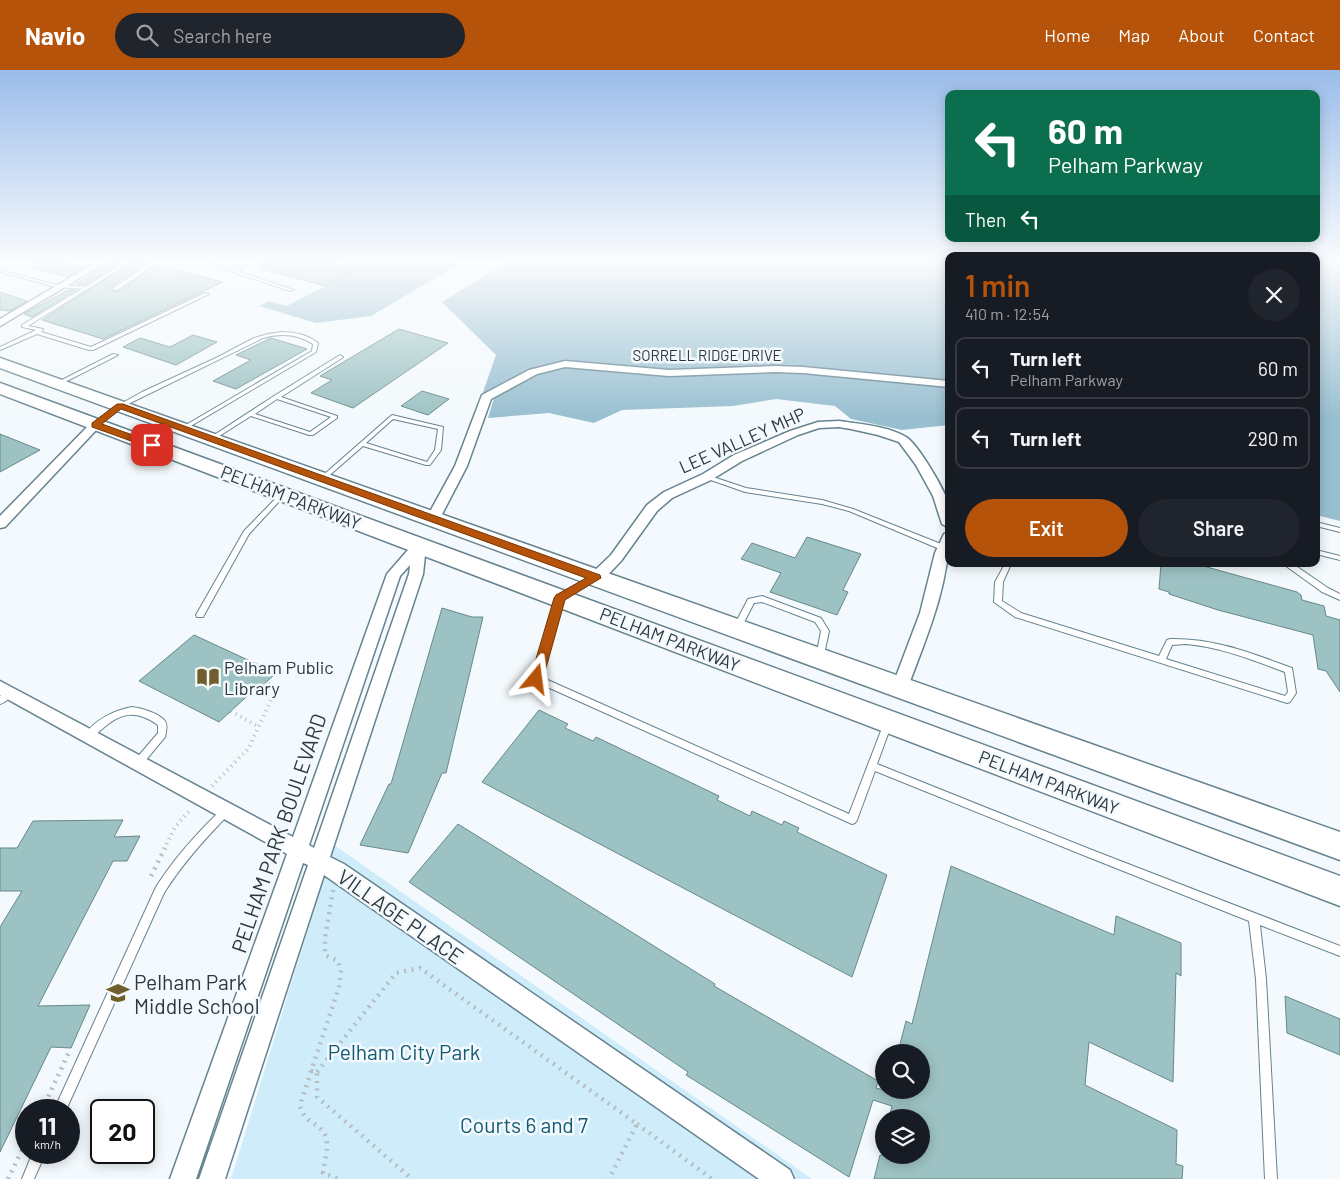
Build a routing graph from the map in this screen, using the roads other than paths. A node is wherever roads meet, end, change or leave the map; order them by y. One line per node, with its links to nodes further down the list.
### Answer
1 (14, 315): 4 (street)
2 (43, 315): 5 (lane)
3 (163, 315): 5 (lane)
4 (0, 323)
5 (38, 332): 6 (lane)
6 (0, 349)
7 (116, 355): 10 (lane)
8 (340, 357): 13 (lane)
9 (0, 363): 10 (main road, PELHAM PARKWAY)
10 (57, 384): 14 (main road, PELHAM PARKWAY)
11 (945, 384): 24 (street, SORRELL RIDGE DRIVE)
12 (0, 388): 16 (main road, PELHAM PARKWAY)
13 (276, 398): 15 (lane); 15 (lane)
14 (120, 406): 16 (main road); 17 (main road, PELHAM PARKWAY); 17 (lane)
15 (250, 414): 18 (lane)
16 (95, 425): 22 (main road, PELHAM PARKWAY); 25 (street)
17 (182, 429): 18 (main road, PELHAM PARKWAY)
18 (210, 439): 21 (main road, PELHAM PARKWAY)
19 (362, 444): 19 (lane); 21 (lane)
20 (706, 477): 23 (street, LEE VALLEY MHP); 28 (lane); 35 (street, LEE VALLEY MHP)
21 (322, 479): 24 (main road, PELHAM PARKWAY)
22 (283, 494): 29 (main road, PELHAM PARKWAY); 38 (lane)
23 (945, 514)
24 (433, 519): 29 (main road); 35 (main road, PELHAM PARKWAY)
25 (0, 524)
26 (1320, 525): 27 (lane)
27 (1340, 530)
28 (945, 542)
29 (420, 546): 37 (main road, PELHAM PARKWAY); 50 (street, PELHAM PARK BOULEVARD); 51 (street)
30 (945, 550): 42 (street)
31 (1320, 553): 32 (lane)
32 (1340, 558)
33 (1006, 567): 41 (lane)
34 (1292, 567): 36 (lane)
35 (596, 578): 37 (main road); 39 (main road, PELHAM PARKWAY)
36 (1340, 597)
37 (560, 598): 44 (main road, PELHAM PARKWAY); 47 (lane)
38 (200, 615)
39 (737, 629): 40 (main road, PELHAM PARKWAY); 40 (lane)
40 (820, 658): 42 (main road, PELHAM PARKWAY)
41 (1161, 660): 41 (lane)
42 (900, 687): 44 (main road); 49 (main road, PELHAM PARKWAY)
43 (3, 693): 45 (street, VILLAGE PLACE)
44 (889, 721): 47 (lane); 52 (main road, PELHAM PARKWAY)
45 (88, 735): 46 (street, VILLAGE PLACE); 46 (lane)
46 (138, 762): 48 (street, VILLAGE PLACE)
47 (872, 766): 53 (lane)
48 (226, 811): 50 (street, VILLAGE PLACE); 55 (lane)
49 (1340, 846)
50 (297, 850): 51 (street, VILLAGE PLACE); 58 (street, PELHAM PARK BOULEVARD)
51 (320, 861): 59 (street); 60 (street, VILLAGE PLACE)
52 (1340, 891)
53 (1254, 918): 54 (lane); 61 (lane)
54 (1340, 951)
55 (65, 1099)
56 (35, 1164): 57 (lane)
57 (28, 1179)
58 (183, 1179)
59 (212, 1179)
60 (781, 1179)
61 (1271, 1179)

